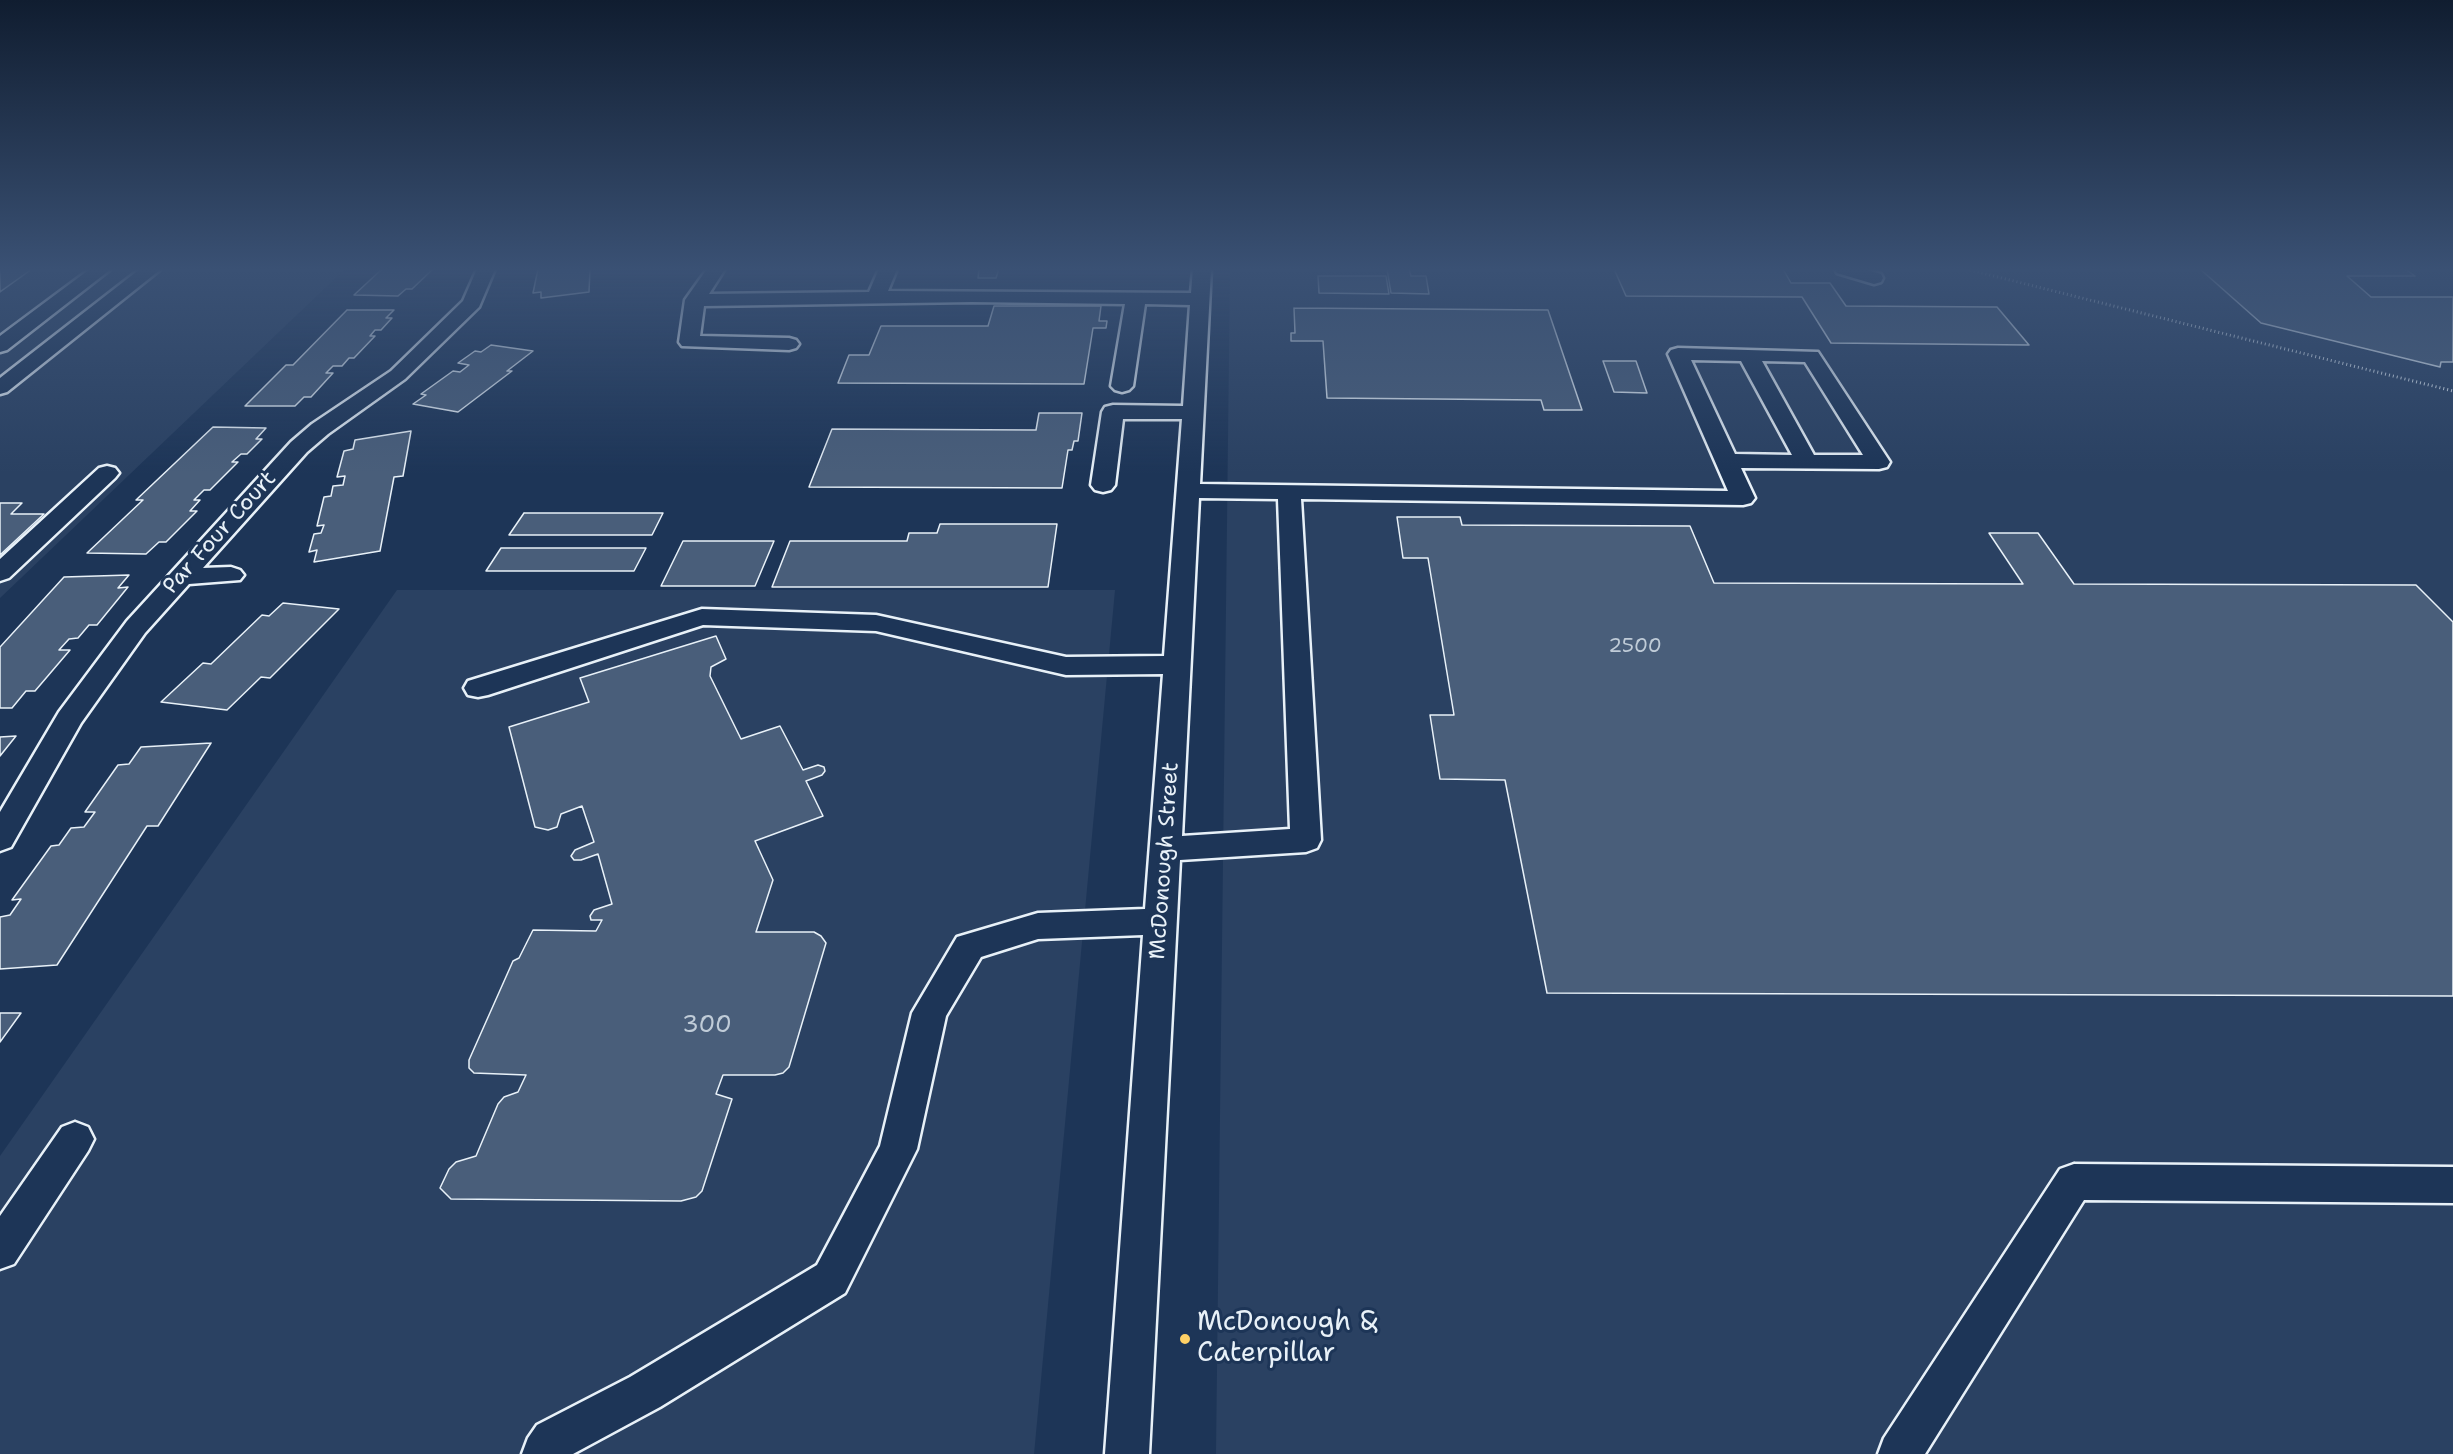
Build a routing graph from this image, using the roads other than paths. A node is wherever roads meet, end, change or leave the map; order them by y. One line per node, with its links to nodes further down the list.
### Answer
1 (12, 337): 8 (street)
2 (65, 337): 11 (street)
3 (437, 337): 21 (street, Par Four Court)
4 (690, 337): 7 (street)
5 (1130, 337): 10 (street)
6 (1198, 337): 12 (street, McDonough Street)
7 (789, 344)
8 (0, 346)
9 (1749, 356): 13 (street); 14 (street); 14 (street)
10 (1122, 386)
11 (0, 388)
12 (1193, 413): 16 (street); 17 (street, McDonough Street)
13 (1726, 461): 14 (street); 18 (street)
14 (1807, 462)
15 (107, 472): 19 (street)
16 (1103, 485)
17 (1188, 491): 18 (street); 22 (street, McDonough Street)
18 (1289, 492): 25 (street)
19 (0, 573)
20 (231, 575): 21 (street)
21 (182, 576): 24 (street, Par Four Court)
22 (1177, 666): 23 (street); 25 (street, McDonough Street)
23 (478, 688)
24 (0, 839)
25 (1166, 849): 26 (street, McDonough Street)
26 (1161, 921): 30 (street); 31 (street, McDonough Street)
27 (75, 1139): 29 (street)
28 (2453, 1185): 32 (street)
29 (0, 1250)
30 (544, 1454)
31 (1127, 1454)
32 (1900, 1454)

